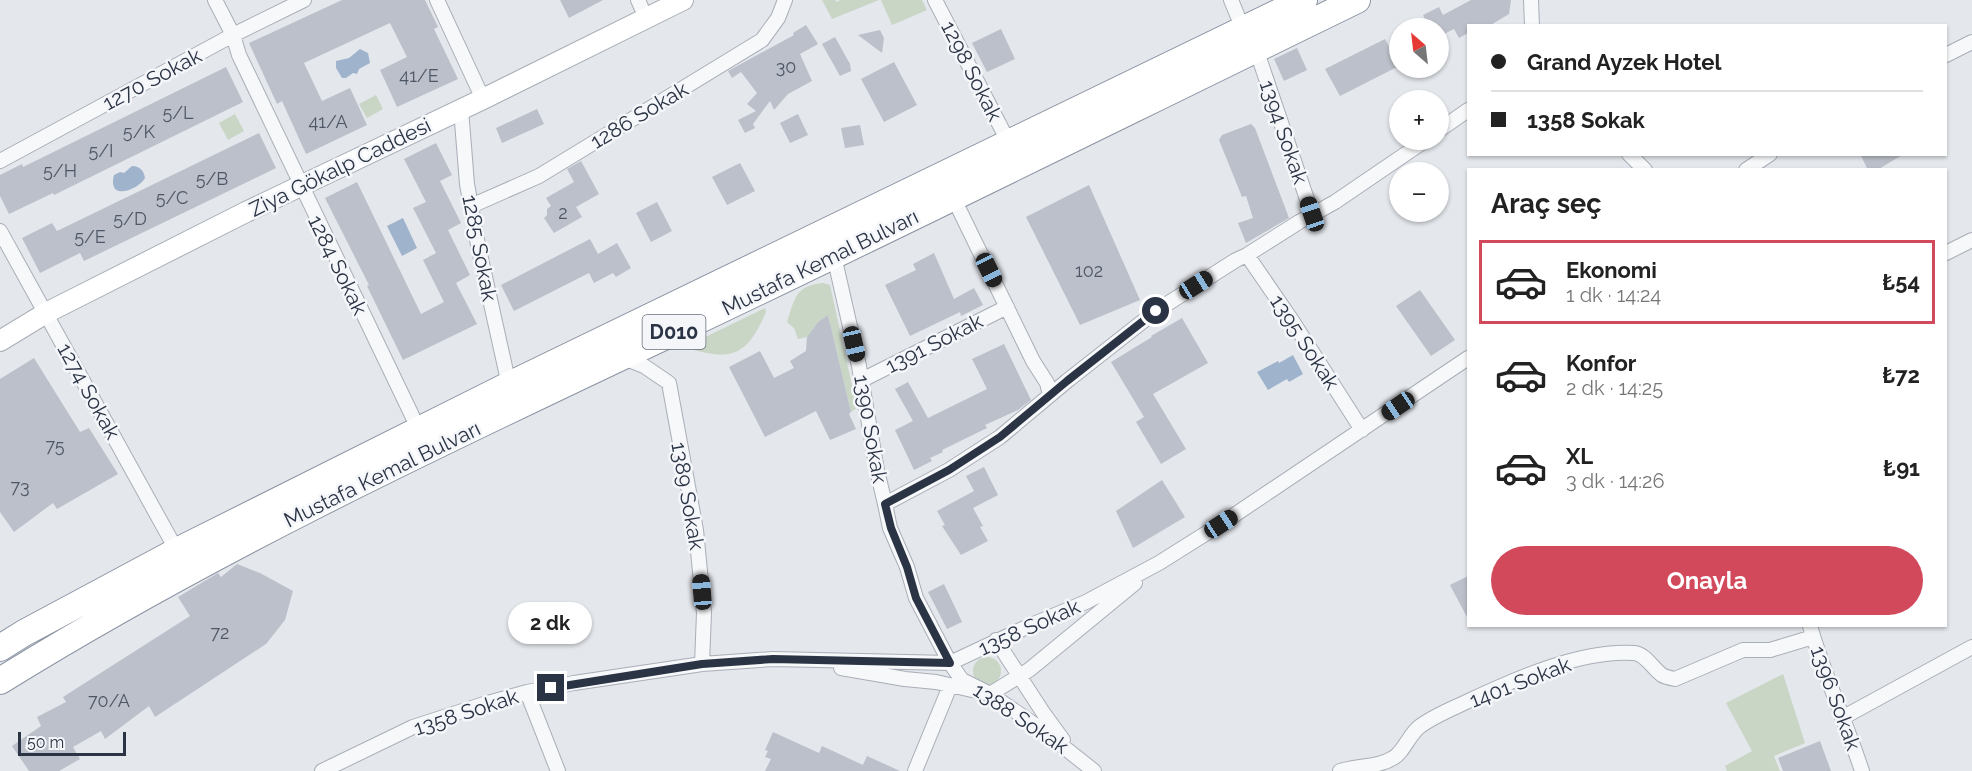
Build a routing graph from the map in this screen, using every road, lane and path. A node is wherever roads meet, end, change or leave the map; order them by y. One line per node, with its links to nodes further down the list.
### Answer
1 (215, 0): 13 (street, 1284 Sokak)
2 (304, 0): 13 (street, 1270 Sokak)
3 (437, 0): 17 (street)
4 (683, 0): 11 (street, Ziya Gökalp Caddesi)
5 (785, 0): 30 (street, 1286 Sokak)
6 (935, 0): 21 (street, 1298 Sokak)
7 (1231, 0): 14 (street, 1394 Sokak)
8 (1304, 0): 14 (highway, Mustafa Kemal Bulvarı / D010)
9 (1357, 0): 14 (highway, Mustafa Kemal Bulvarı / D010)
10 (1531, 0): 12 (street)
11 (642, 9): 17 (street, Ziya Gökalp Caddesi)
12 (1532, 24)
13 (233, 35): 25 (street, 1270 Sokak); 28 (street, 1284 Sokak)
14 (1250, 39): 21 (highway, Mustafa Kemal Bulvarı / D010); 29 (highway, Mustafa Kemal Bulvarı / D010); 31 (street, 1394 Sokak)
15 (1972, 42): 16 (street)
16 (1947, 55)
17 (483, 99): 18 (street, Ziya Gökalp Caddesi)
18 (461, 109): 28 (street, Ziya Gökalp Caddesi); 30 (street, 1285 Sokak)
19 (1467, 111): 20 (street)
20 (1449, 123)
21 (1009, 143): 43 (highway, Mustafa Kemal Bulvarı / D010)
22 (1411, 150): 31 (street)
23 (1631, 156): 26 (street)
24 (1767, 156): 27 (street)
25 (0, 161)
26 (1643, 168)
27 (1749, 168)
28 (300, 185): 38 (street, Ziya Gökalp Caddesi); 45 (street, 1284 Sokak)
29 (953, 197): 36 (highway, Mustafa Kemal Bulvarı / D010); 37 (street)
30 (471, 206): 43 (street, 1285 Sokak)
31 (1312, 214): 35 (street)
32 (0, 231): 38 (street, 1274 Sokak)
33 (1972, 240): 34 (street)
34 (1947, 252)
35 (1247, 255): 44 (street); 46 (street, 1395 Sokak)
36 (834, 256): 40 (highway, Mustafa Kemal Bulvarı / D010); 42 (street, 1390 Sokak)
37 (1007, 307): 42 (street, 1391 Sokak); 44 (street)
38 (46, 313): 39 (street, Ziya Gökalp Caddesi); 48 (street, 1274 Sokak)
39 (0, 341)
40 (621, 357): 56 (street, 1389 Sokak); 58 (highway, Mustafa Kemal Bulvarı / D010)
41 (1467, 359): 46 (street, 1358 Sokak)
42 (862, 380): 47 (street, 1390 Sokak)
43 (508, 385): 45 (highway, Mustafa Kemal Bulvarı / D010)
44 (1050, 394): 47 (street)
45 (419, 430): 48 (highway, Mustafa Kemal Bulvarı / D010)
46 (1362, 430): 49 (street, 1358 Sokak)
47 (885, 504): 55 (street, 1390 Sokak)
48 (177, 551): 53 (highway, Mustafa Kemal Bulvarı / D010)
49 (1159, 562): 51 (street, 1358 Sokak); 57 (street)
50 (1811, 631): 62 (street, 1396 Sokak); 68 (street, 1401 Sokak)
51 (996, 640): 55 (street, 1358 Sokak); 57 (street)
52 (1972, 647): 62 (street)
53 (0, 648)
54 (804, 661): 55 (street, 1358 Sokak); 56 (street, 1358 Sokak); 59 (street)
55 (950, 663): 61 (street, 1388 Sokak)
56 (702, 664): 60 (street, 1358 Sokak)
57 (1020, 676): 61 (street); 63 (street)
58 (0, 681)
59 (950, 686): 61 (street); 66 (street)
60 (527, 692): 64 (street, 1358 Sokak); 65 (street)
61 (990, 694): 63 (street, 1388 Sokak)
62 (1842, 718): 69 (street, 1396 Sokak)
63 (1073, 753): 67 (street, 1388 Sokak)
64 (322, 771)
65 (558, 771)
66 (915, 771)
67 (1094, 771)
68 (1340, 771)
69 (1862, 771)

